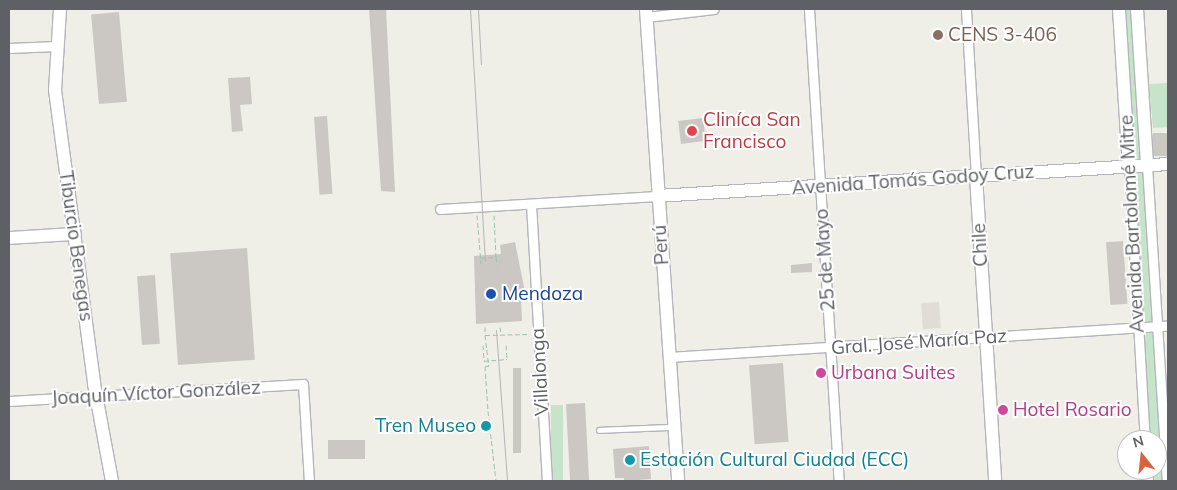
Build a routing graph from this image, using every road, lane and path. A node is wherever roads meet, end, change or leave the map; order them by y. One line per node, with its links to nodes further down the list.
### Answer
1 (60, 9): 8 (street, Tiburcio Benegas)
2 (714, 9): 7 (street)
3 (809, 9): 14 (street, 25 de Mayo)
4 (966, 9): 13 (street, Chile)
5 (1120, 9): 12 (street, Avenida Bartolomé Mitre)
6 (1138, 9): 11 (street, Avenida Bartolomé Mitre)
7 (646, 13): 15 (street, Perú)
8 (57, 46): 9 (street); 20 (street, Tiburcio Benegas)
9 (9, 48)
10 (1168, 164): 11 (street, Avenida Tomás Godoy Cruz)
11 (1147, 165): 12 (street, Avenida Tomás Godoy Cruz); 26 (street, Avenida Bartolomé Mitre)
12 (1129, 166): 13 (street, Avenida Tomás Godoy Cruz); 30 (street, Avenida Bartolomé Mitre)
13 (976, 176): 14 (street, Avenida Tomás Godoy Cruz); 34 (street, Chile)
14 (820, 187): 15 (street, Avenida Tomás Godoy Cruz); 37 (street, 25 de Mayo)
15 (658, 196): 16 (street); 38 (street, Perú)
16 (530, 204): 17 (street); 31 (street, Villalonga)
17 (492, 206): 18 (street); 22 (path)
18 (476, 207): 19 (street); 23 (path)
19 (440, 209)
20 (75, 234): 21 (street); 39 (street, Tiburcio Benegas)
21 (9, 238)
22 (496, 257): 23 (path); 25 (path)
23 (480, 258): 24 (path)
24 (481, 264)
25 (497, 265)
26 (1157, 326): 27 (street, Gral. José María Paz); 30 (street, Gral. José María Paz); 51 (street, Avenida Bartolomé Mitre)
27 (1168, 326)
28 (485, 327): 32 (path)
29 (500, 327): 33 (path)
30 (1138, 328): 34 (street, Gral. José María Paz); 43 (street, Avenida Bartolomé Mitre)
31 (538, 334): 33 (path); 47 (street, Villalonga)
32 (485, 335): 33 (path); 46 (path)
33 (501, 335)
34 (986, 338): 37 (street, Gral. José María Paz); 50 (street, Chile)
35 (483, 345): 36 (path, bridge)
36 (506, 345)
37 (831, 347): 38 (street, Gral. José María Paz); 49 (street, 25 de Mayo)
38 (670, 357): 41 (street, Perú)
39 (96, 396): 40 (street, Joaquín Víctor González); 44 (street, Tiburcio Benegas); 45 (street, Joaquín Víctor González)
40 (9, 401)
41 (674, 426): 42 (lane); 48 (street, Perú)
42 (599, 430)
43 (1144, 430)
44 (112, 481)
45 (309, 481)
46 (496, 481)
47 (547, 481)
48 (678, 481)
49 (839, 481)
50 (995, 481)
51 (1167, 481)

